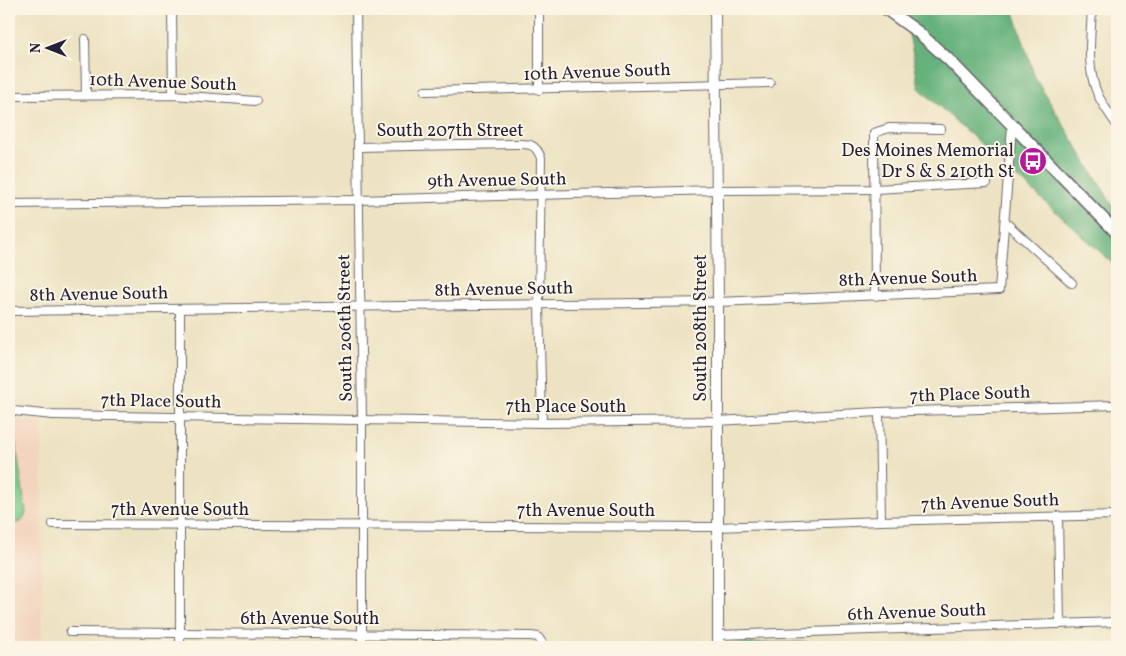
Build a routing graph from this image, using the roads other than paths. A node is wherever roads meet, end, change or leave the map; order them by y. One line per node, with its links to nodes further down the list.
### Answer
1 (172, 9): 13 (street)
2 (356, 9): 19 (street, South 206th Street)
3 (538, 9): 10 (street)
4 (715, 9): 8 (street, South 208th Street)
5 (886, 9): 17 (main road)
6 (1092, 9): 16 (street)
7 (85, 39): 12 (street)
8 (715, 84): 9 (street, 10th Avenue South); 10 (street, 10th Avenue South); 22 (street, South 208th Street)
9 (770, 84)
10 (539, 90): 11 (street, 10th Avenue South)
11 (425, 92)
12 (86, 95): 13 (street, 10th Avenue South); 14 (street, 10th Avenue South)
13 (173, 95): 15 (street, 10th Avenue South)
14 (9, 96)
15 (256, 101)
16 (1117, 125)
17 (1012, 126): 26 (street); 27 (main road)
18 (941, 130): 21 (street)
19 (358, 146): 23 (street, South 207th Street); 24 (street, South 206th Street)
20 (987, 183): 21 (street, 9th Avenue South)
21 (875, 189): 22 (street, 9th Avenue South); 29 (street)
22 (716, 190): 23 (street, 9th Avenue South); 30 (street, South 208th Street)
23 (541, 195): 24 (street, 9th Avenue South); 31 (street, South 207th Street)
24 (359, 200): 25 (street, 9th Avenue South); 32 (street, South 206th Street)
25 (9, 204)
26 (1005, 222): 28 (street); 29 (street, 8th Avenue South)
27 (1117, 233)
28 (1072, 283)
29 (875, 296): 30 (street, 8th Avenue South)
30 (718, 302): 31 (street, 8th Avenue South); 40 (street, South 208th Street)
31 (539, 305): 32 (street, 8th Avenue South); 41 (street, South 207th Street)
32 (360, 307): 33 (street, 8th Avenue South); 39 (street, South 206th Street)
33 (180, 309): 34 (street, 8th Avenue South); 38 (street)
34 (9, 312)
35 (1117, 406): 37 (street, 7th Place South)
36 (14, 411): 38 (street, 7th Place South)
37 (880, 412): 40 (street, 7th Place South); 44 (street)
38 (180, 417): 39 (street, 7th Place South); 46 (street)
39 (362, 420): 41 (street, 7th Place South); 47 (street, South 206th Street)
40 (718, 421): 41 (street, 7th Place South); 48 (street, South 208th Street)
41 (542, 423)
42 (1117, 515): 43 (street, 7th Avenue South)
43 (1058, 516): 44 (street, 7th Avenue South); 50 (street)
44 (881, 521): 48 (street, 7th Avenue South)
45 (53, 524): 46 (street, 7th Avenue South)
46 (181, 525): 47 (street, 7th Avenue South); 52 (street)
47 (362, 526): 48 (street, 7th Avenue South); 53 (street, South 206th Street)
48 (718, 527): 54 (street, South 208th Street)
49 (1117, 622): 50 (street, 6th Avenue South)
50 (1060, 624): 54 (street, 6th Avenue South)
51 (70, 632): 52 (street, 6th Avenue South)
52 (180, 633): 53 (street, 6th Avenue South); 55 (street)
53 (362, 634): 56 (street, South 206th Street); 57 (street, 6th Avenue South)
54 (718, 635): 58 (street, South 208th Street)
55 (180, 647)
56 (362, 647)
57 (545, 647)
58 (718, 647)

